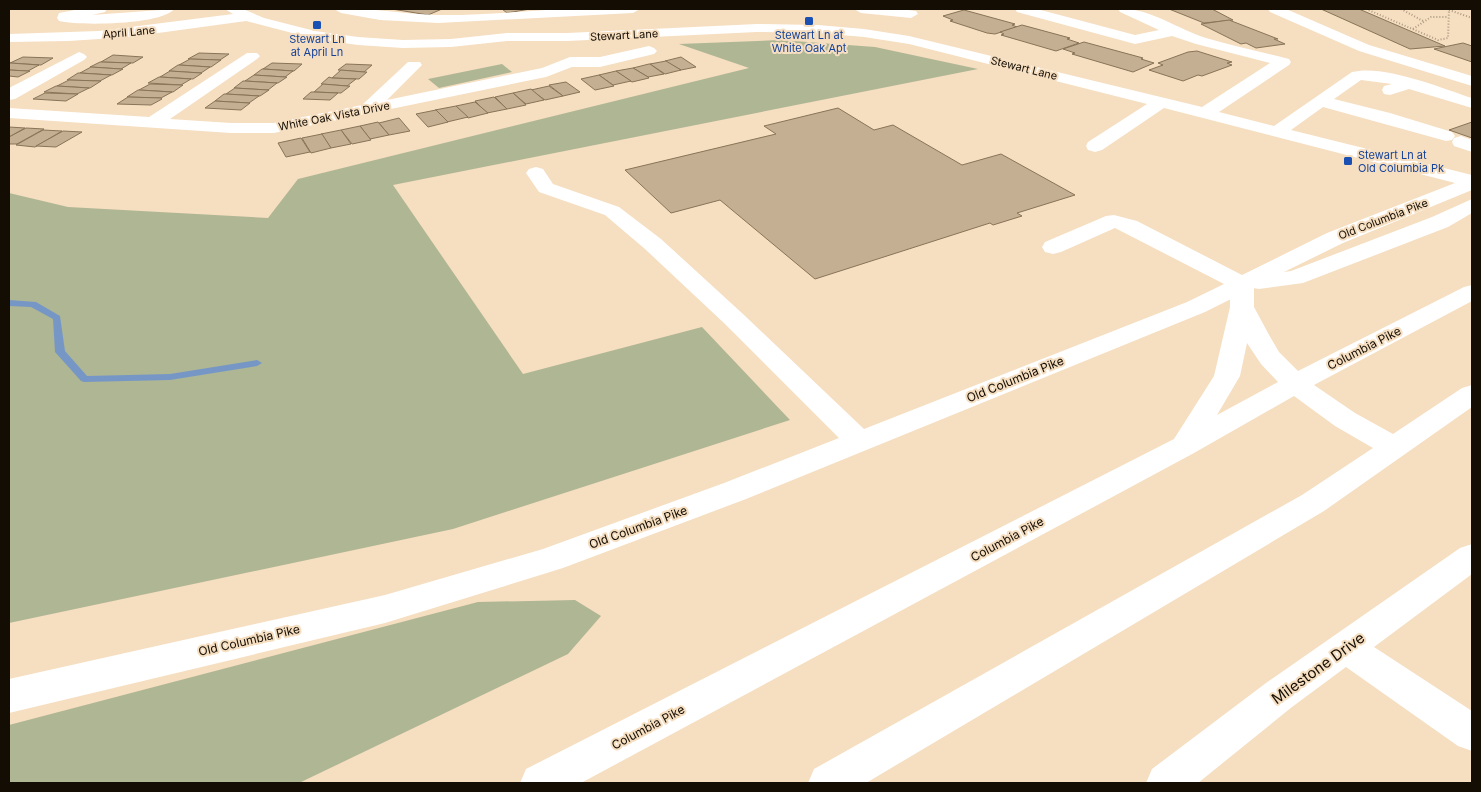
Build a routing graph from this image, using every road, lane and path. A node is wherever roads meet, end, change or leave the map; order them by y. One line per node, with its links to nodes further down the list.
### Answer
1 (100, 9): 2 (main road)
2 (167, 9)
3 (232, 9): 16 (main road, Stewart Lane)
4 (341, 9): 17 (main road)
5 (632, 9): 14 (main road)
6 (861, 9): 13 (main road)
7 (1022, 9): 22 (main road)
8 (1125, 9): 22 (main road)
9 (1275, 9): 31 (main road)
10 (1366, 9): 21 (path)
11 (1402, 9): 20 (path)
12 (1449, 9): 18 (path); 19 (path)
13 (882, 10): 15 (main road)
14 (564, 11): 17 (main road); 23 (main road)
15 (913, 11): 25 (main road)
16 (249, 12): 23 (main road, Stewart Lane); 24 (main road, April Lane)
17 (467, 14)
18 (1448, 17): 20 (path); 21 (path)
19 (1472, 18)
20 (1423, 21): 21 (path)
21 (1413, 29)
22 (1172, 31): 40 (main road)
23 (567, 37): 25 (main road, Stewart Lane); 29 (main road)
24 (9, 38)
25 (899, 38): 37 (main road, Stewart Lane)
26 (649, 51): 29 (main road)
27 (252, 56): 42 (main road)
28 (79, 57): 33 (main road)
29 (570, 62): 38 (main road, White Oak Vista Drive)
30 (414, 65): 38 (main road)
31 (1472, 80)
32 (1408, 84): 34 (main road); 35 (main road); 36 (main road)
33 (9, 95)
34 (1376, 96)
35 (1320, 101): 43 (main road); 44 (main road)
36 (1468, 101): 41 (main road)
37 (1162, 102): 40 (main road, Stewart Lane); 45 (main road)
38 (366, 110): 42 (main road, White Oak Vista Drive)
39 (9, 113): 42 (main road, White Oak Vista Drive)
40 (1205, 113): 43 (main road, Stewart Lane)
41 (1428, 114)
42 (152, 123)
43 (1278, 131): 47 (main road, Stewart Lane)
44 (1460, 141)
45 (1095, 146)
46 (536, 173): 54 (main road)
47 (1472, 182): 51 (main road, Old Columbia Pike)
48 (1472, 205): 51 (main road, Old Columbia Pike)
49 (1053, 247): 51 (main road)
50 (1472, 292): 52 (main road, Columbia Pike)
51 (1242, 295): 52 (main road); 54 (main road, Old Columbia Pike); 55 (main road)
52 (1296, 383): 55 (main road, Columbia Pike); 56 (main road)
53 (1472, 394): 56 (main road)
54 (859, 440): 59 (main road, Old Columbia Pike)
55 (1184, 446): 61 (main road, Columbia Pike)
56 (1394, 447): 62 (main road)
57 (1472, 557): 58 (main road, Milestone Drive)
58 (1345, 648): 60 (main road); 63 (main road, Milestone Drive)
59 (9, 696)
60 (1472, 733)
61 (541, 783)
62 (829, 783)
63 (1167, 783)

